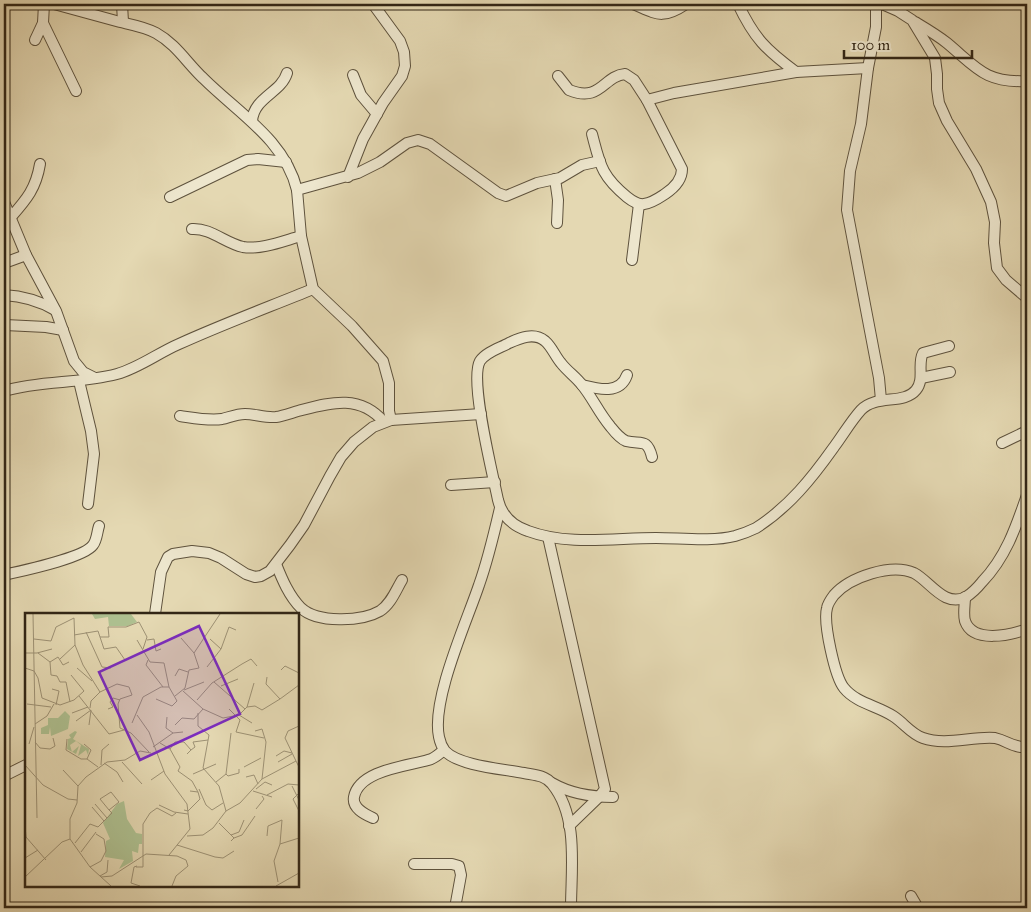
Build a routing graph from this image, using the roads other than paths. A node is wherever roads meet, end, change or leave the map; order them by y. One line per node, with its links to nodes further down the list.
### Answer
1 (44, 4): 12 (street)
2 (54, 4): 11 (street)
3 (122, 4): 11 (street)
4 (373, 4): 22 (street)
5 (633, 4): 6 (street)
6 (686, 4)
7 (738, 4): 15 (street)
8 (876, 4): 14 (street)
9 (882, 4): 10 (street)
10 (912, 20): 19 (street); 43 (street)
11 (123, 22): 23 (street)
12 (42, 23): 13 (street); 20 (street)
13 (35, 40)
14 (868, 68): 15 (street); 55 (street)
15 (796, 72): 21 (street)
16 (287, 73): 23 (street)
17 (354, 75): 22 (street)
18 (558, 76): 21 (street)
19 (1027, 81)
20 (76, 91)
21 (647, 100): 33 (street)
22 (377, 114): 28 (street)
23 (252, 122): 26 (street)
24 (592, 134): 25 (street)
25 (600, 161): 29 (street); 33 (street)
26 (286, 162): 30 (street); 31 (street)
27 (40, 164): 34 (street)
28 (348, 176): 29 (street); 30 (street)
29 (555, 179): 35 (street)
30 (297, 190): 37 (street)
31 (170, 197)
32 (4, 202): 34 (street)
33 (639, 204): 39 (street)
34 (11, 217): 38 (street)
35 (556, 223)
36 (192, 229): 37 (street)
37 (301, 236): 41 (street)
38 (26, 255): 40 (street); 44 (street)
39 (632, 260)
40 (4, 263)
41 (313, 289): 50 (street); 58 (street)
42 (4, 295): 44 (street)
43 (1027, 298)
44 (56, 311): 46 (street)
45 (5, 325): 46 (street)
46 (63, 330): 50 (street)
47 (950, 346): 51 (street)
48 (950, 372): 51 (street)
49 (627, 375): 53 (street)
50 (95, 378): 52 (street)
51 (920, 378): 55 (street)
52 (80, 381): 54 (street); 65 (street)
53 (582, 385): 56 (street); 61 (street)
54 (4, 391)
55 (881, 400): 68 (street)
56 (481, 414): 58 (street); 62 (street)
57 (180, 416): 58 (street)
58 (387, 421): 69 (street)
59 (1027, 431): 60 (street)
60 (1002, 443)
61 (652, 457)
62 (495, 482): 63 (street); 66 (street)
63 (451, 485)
64 (1027, 495): 72 (street)
65 (88, 504)
66 (500, 508): 68 (street); 76 (street)
67 (99, 526): 70 (street)
68 (548, 537): 80 (street)
69 (276, 564): 71 (street); 73 (street)
70 (4, 575)
71 (402, 580)
72 (965, 597): 74 (street); 75 (street)
73 (155, 613)
74 (1027, 629)
75 (1027, 747)
76 (444, 750): 79 (street); 82 (street)
77 (25, 767): 78 (street)
78 (4, 776)
79 (551, 783): 80 (street); 83 (street)
80 (599, 797): 81 (street); 83 (street)
81 (613, 798)
82 (373, 818)
83 (569, 826): 87 (street)
84 (414, 864): 86 (street)
85 (911, 896): 88 (street)
86 (455, 908)
87 (571, 908)
88 (918, 908)

